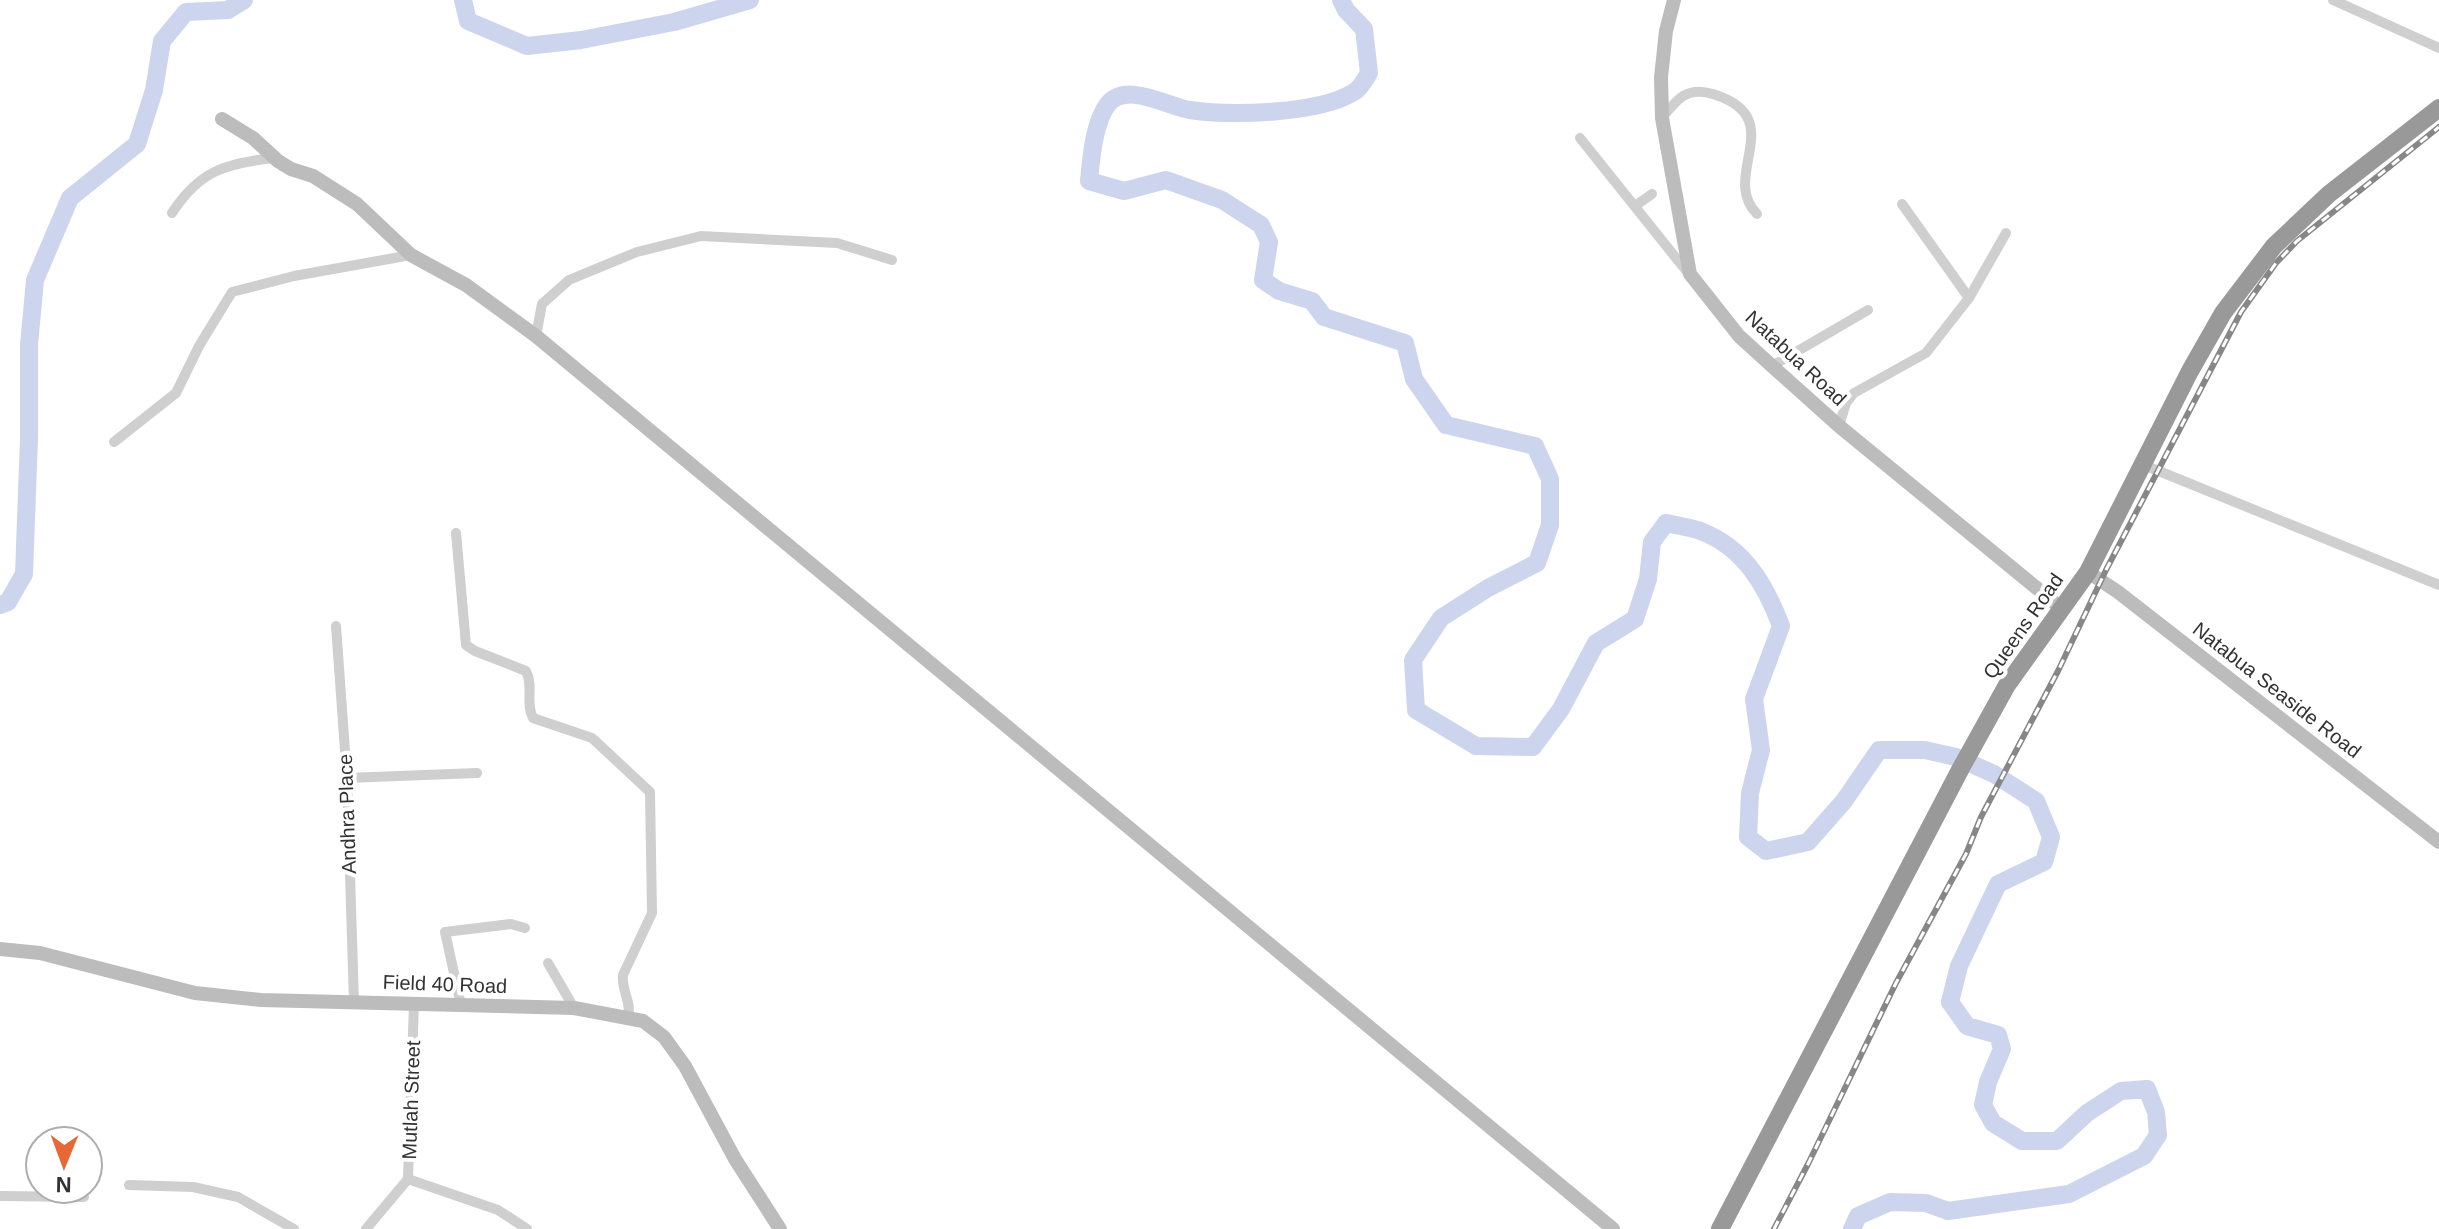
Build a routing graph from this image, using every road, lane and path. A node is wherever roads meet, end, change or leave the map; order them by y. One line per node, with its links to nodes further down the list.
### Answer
1 (1674, 0): 5 (street, Natabua Road)
2 (2333, 0): 3 (street)
3 (2439, 48)
4 (2439, 108): 24 (highway, Queens Road)
5 (1662, 118): 13 (street); 17 (street, Natabua Road)
6 (222, 119): 8 (street)
7 (1580, 138): 11 (street)
8 (274, 158): 12 (street); 15 (street)
9 (1652, 194): 11 (street)
10 (1902, 204): 18 (street)
11 (1635, 206): 17 (street)
12 (172, 213)
13 (1757, 214)
14 (2006, 233): 18 (street)
15 (411, 255): 20 (street); 23 (street)
16 (892, 260): 20 (street)
17 (1690, 274): 21 (street, Natabua Road)
18 (1969, 298): 22 (street)
19 (1868, 310): 21 (street)
20 (536, 336): 49 (street)
21 (1772, 366): 22 (street, Natabua Road)
22 (1839, 426): 28 (street, Natabua Road)
23 (114, 442)
24 (2144, 465): 26 (highway, Queens Road); 27 (street)
25 (456, 533): 40 (street)
26 (2088, 572): 28 (highway, Queens Road); 32 (street, Natabua Seaside Road)
27 (2439, 585)
28 (2061, 608): 50 (highway, Queens Road)
29 (336, 626): 31 (street, Andhra Place)
30 (477, 773): 31 (street)
31 (347, 778): 36 (street, Andhra Place)
32 (2439, 842)
33 (525, 928): 38 (street)
34 (0, 949): 36 (street, Field 40 Road)
35 (548, 963): 39 (street)
36 (354, 1002): 37 (street, Field 40 Road)
37 (414, 1003): 38 (street, Field 40 Road); 41 (street, Mutlah Street)
38 (461, 1005): 39 (street, Field 40 Road)
39 (574, 1008): 40 (street, Field 40 Road)
40 (628, 1017): 48 (street, Field 40 Road)
41 (408, 1179): 46 (street, Mutlah Street); 47 (street)
42 (129, 1185): 45 (street)
43 (0, 1196): 44 (street)
44 (24, 1196)
45 (294, 1229)
46 (366, 1229)
47 (527, 1229)
48 (780, 1229)
49 (1613, 1229)
50 (1720, 1229)

